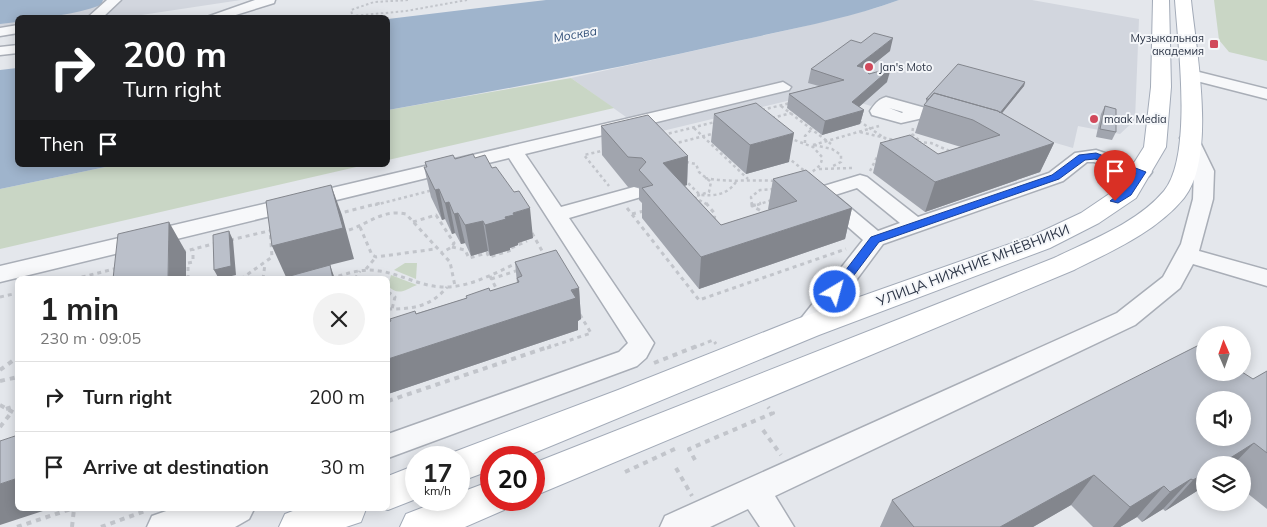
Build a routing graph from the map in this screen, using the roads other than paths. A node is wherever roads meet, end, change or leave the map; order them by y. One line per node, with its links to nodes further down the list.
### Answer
1 (115, 0): 7 (street)
2 (269, 0): 6 (street)
3 (1160, 0): 20 (main road, УЛИЦА НИЖНИЕ МНЁВНИКИ)
4 (1183, 0): 13 (main road)
5 (257, 9): 6 (street)
6 (237, 11): 8 (street)
7 (97, 15)
8 (222, 15)
9 (15, 30): 10 (street)
10 (0, 32)
11 (15, 48): 12 (street)
12 (0, 51)
13 (1191, 75): 15 (street); 18 (main road)
14 (783, 87): 19 (street)
15 (1267, 94)
16 (920, 118): 17 (street)
17 (967, 126)
18 (1189, 138): 26 (street); 33 (main road)
19 (514, 152): 22 (street); 28 (street)
20 (1142, 172): 23 (street); 30 (main road, УЛИЦА НИЖНИЕ МНЁВНИКИ)
21 (626, 196): 22 (street)
22 (556, 215): 25 (street)
23 (915, 225): 24 (street); 24 (street)
24 (875, 239): 30 (street)
25 (581, 252): 27 (street); 31 (street)
26 (1186, 255): 29 (street); 36 (street)
27 (539, 259)
28 (0, 274)
29 (1267, 278)
30 (808, 327): 32 (main road, УЛИЦА НИЖНИЕ МНЁВНИКИ)
31 (390, 445)
32 (470, 462)
33 (545, 476)
34 (405, 486): 35 (main road)
35 (390, 492)
36 (753, 492): 44 (street); 45 (street)
37 (480, 502): 43 (main road)
38 (227, 511): 40 (street)
39 (342, 511): 42 (main road)
40 (204, 515): 41 (street)
41 (163, 527)
42 (299, 527)
43 (420, 527)
44 (676, 527)
45 (778, 527)

